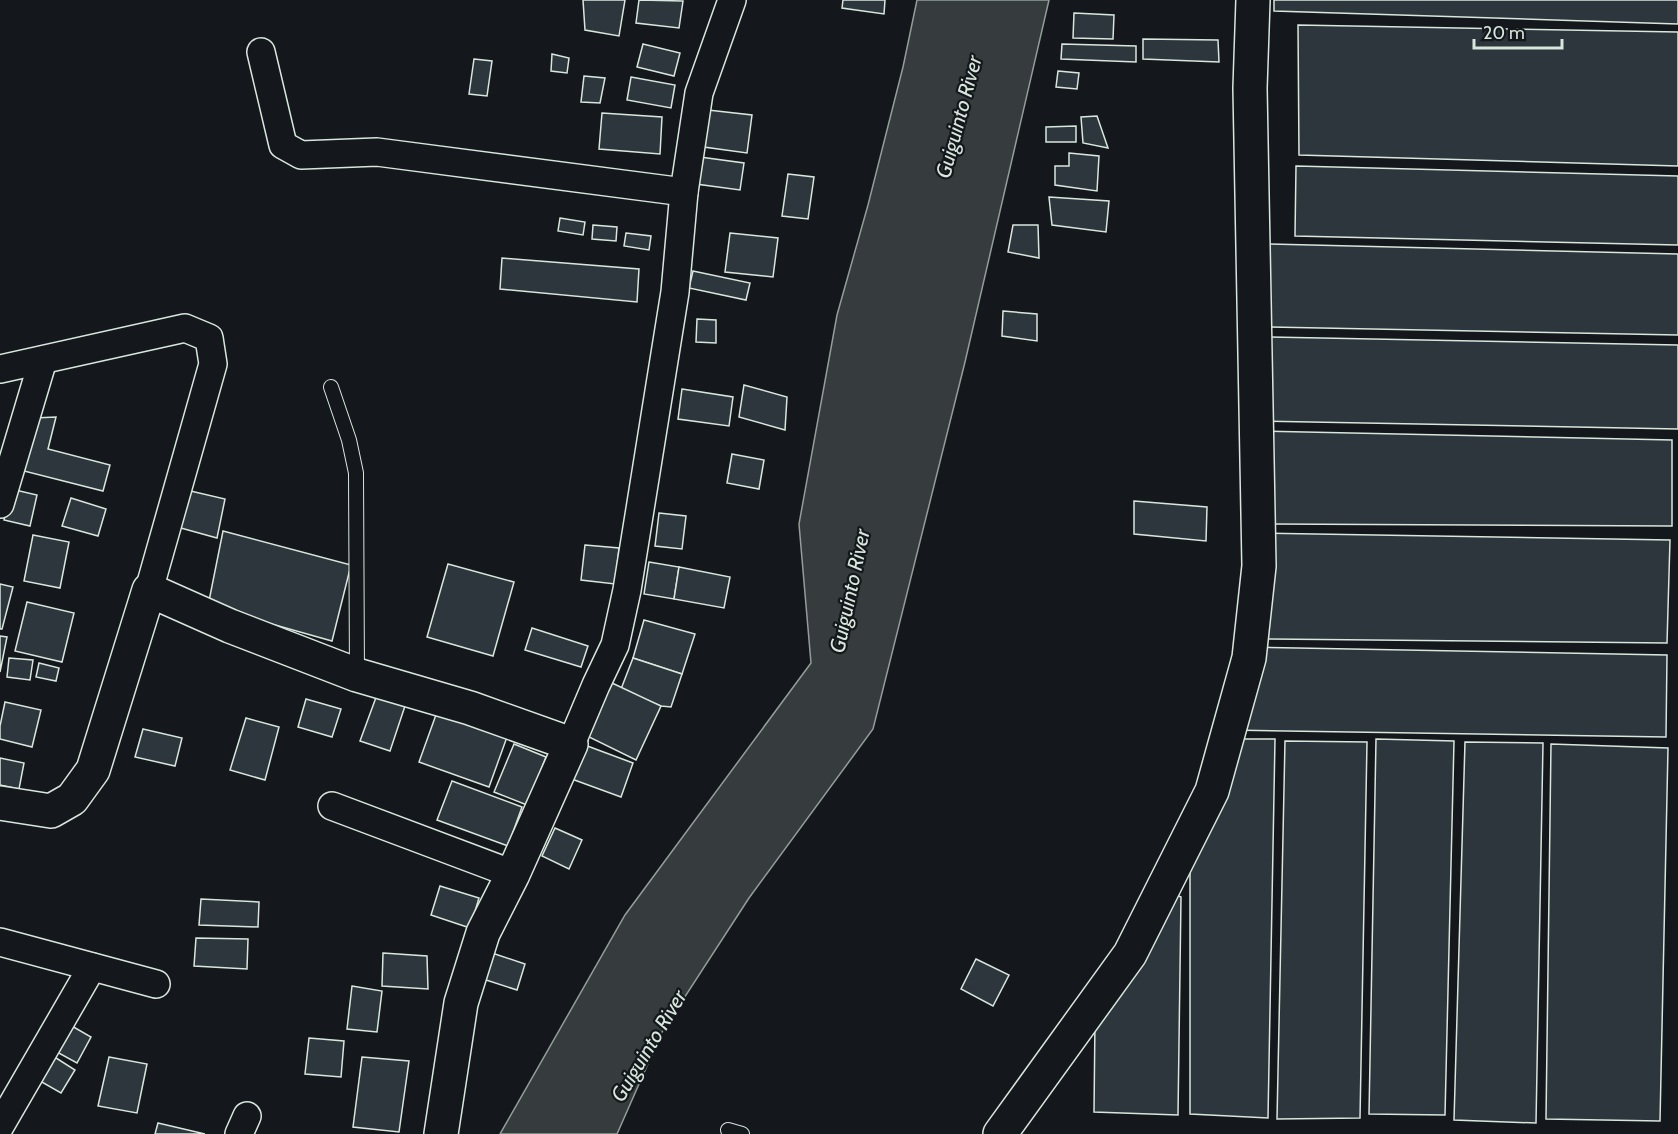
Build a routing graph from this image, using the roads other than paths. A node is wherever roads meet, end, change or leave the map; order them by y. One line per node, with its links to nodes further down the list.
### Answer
1 (732, 0): 4 (street)
2 (1253, 0): 20 (street)
3 (261, 52): 4 (street)
4 (684, 192): 11 (street)
5 (43, 360): 6 (street); 8 (street); 9 (street)
6 (0, 369)
7 (331, 387): 10 (lane)
8 (0, 504)
9 (149, 590): 10 (street); 12 (street)
10 (357, 675): 11 (street)
11 (571, 744): 14 (street)
12 (0, 803)
13 (332, 806): 14 (street)
14 (513, 874): 19 (street)
15 (0, 942): 16 (street)
16 (92, 967): 17 (street); 18 (street)
17 (156, 984)
18 (0, 1126)
19 (441, 1134)
20 (1000, 1134)

